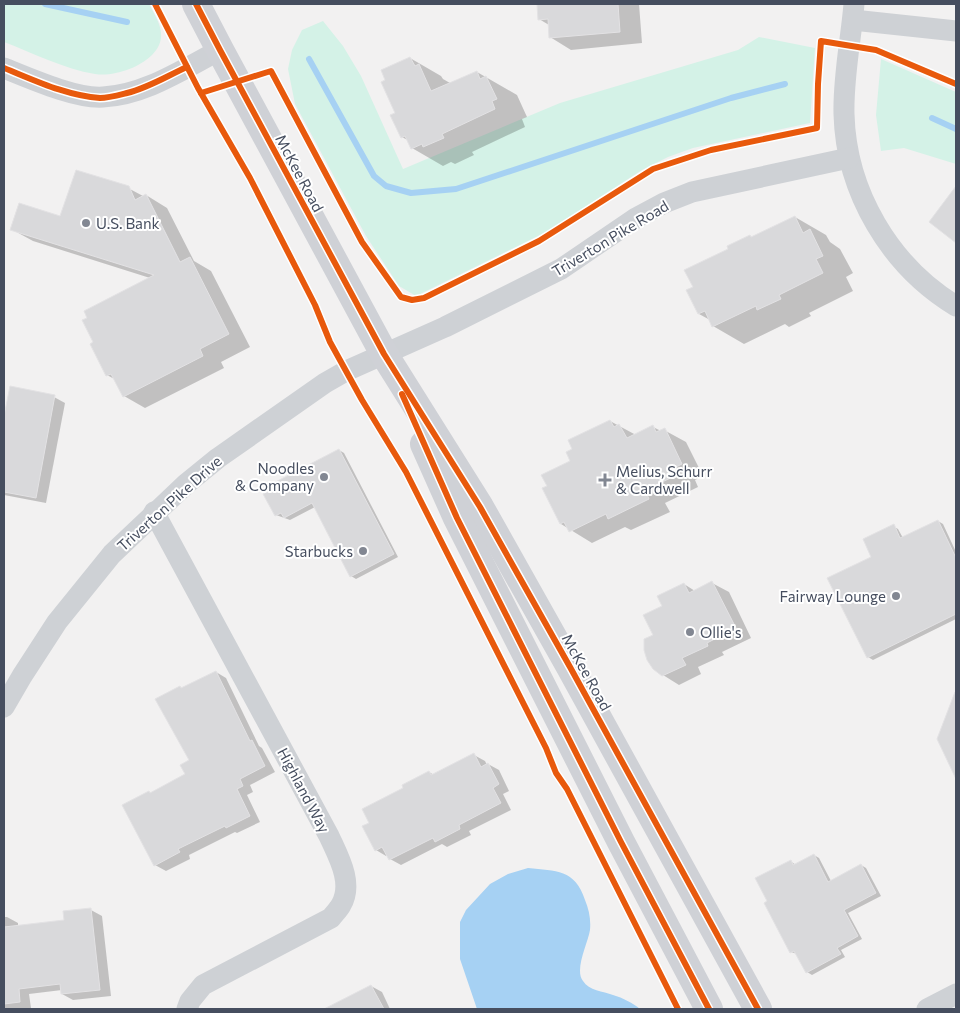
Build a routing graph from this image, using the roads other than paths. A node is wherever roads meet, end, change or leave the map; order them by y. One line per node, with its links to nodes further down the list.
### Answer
1 (196, 4): 4 (main road, McKee Road)
2 (853, 12): 3 (street); 6 (street)
3 (956, 32)
4 (220, 50): 5 (street); 8 (main road, McKee Road)
5 (4, 68)
6 (849, 158): 7 (street); 8 (street, Triverton Pike Road)
7 (956, 306)
8 (384, 354): 9 (street, Triverton Pike Drive); 13 (main road, McKee Road); 14 (main road, McKee Road)
9 (154, 512): 10 (street, Triverton Pike Drive); 12 (street, Highland Way)
10 (4, 707)
11 (956, 994): 15 (street)
12 (187, 1009)
13 (709, 1009)
14 (758, 1009)
15 (927, 1009)

